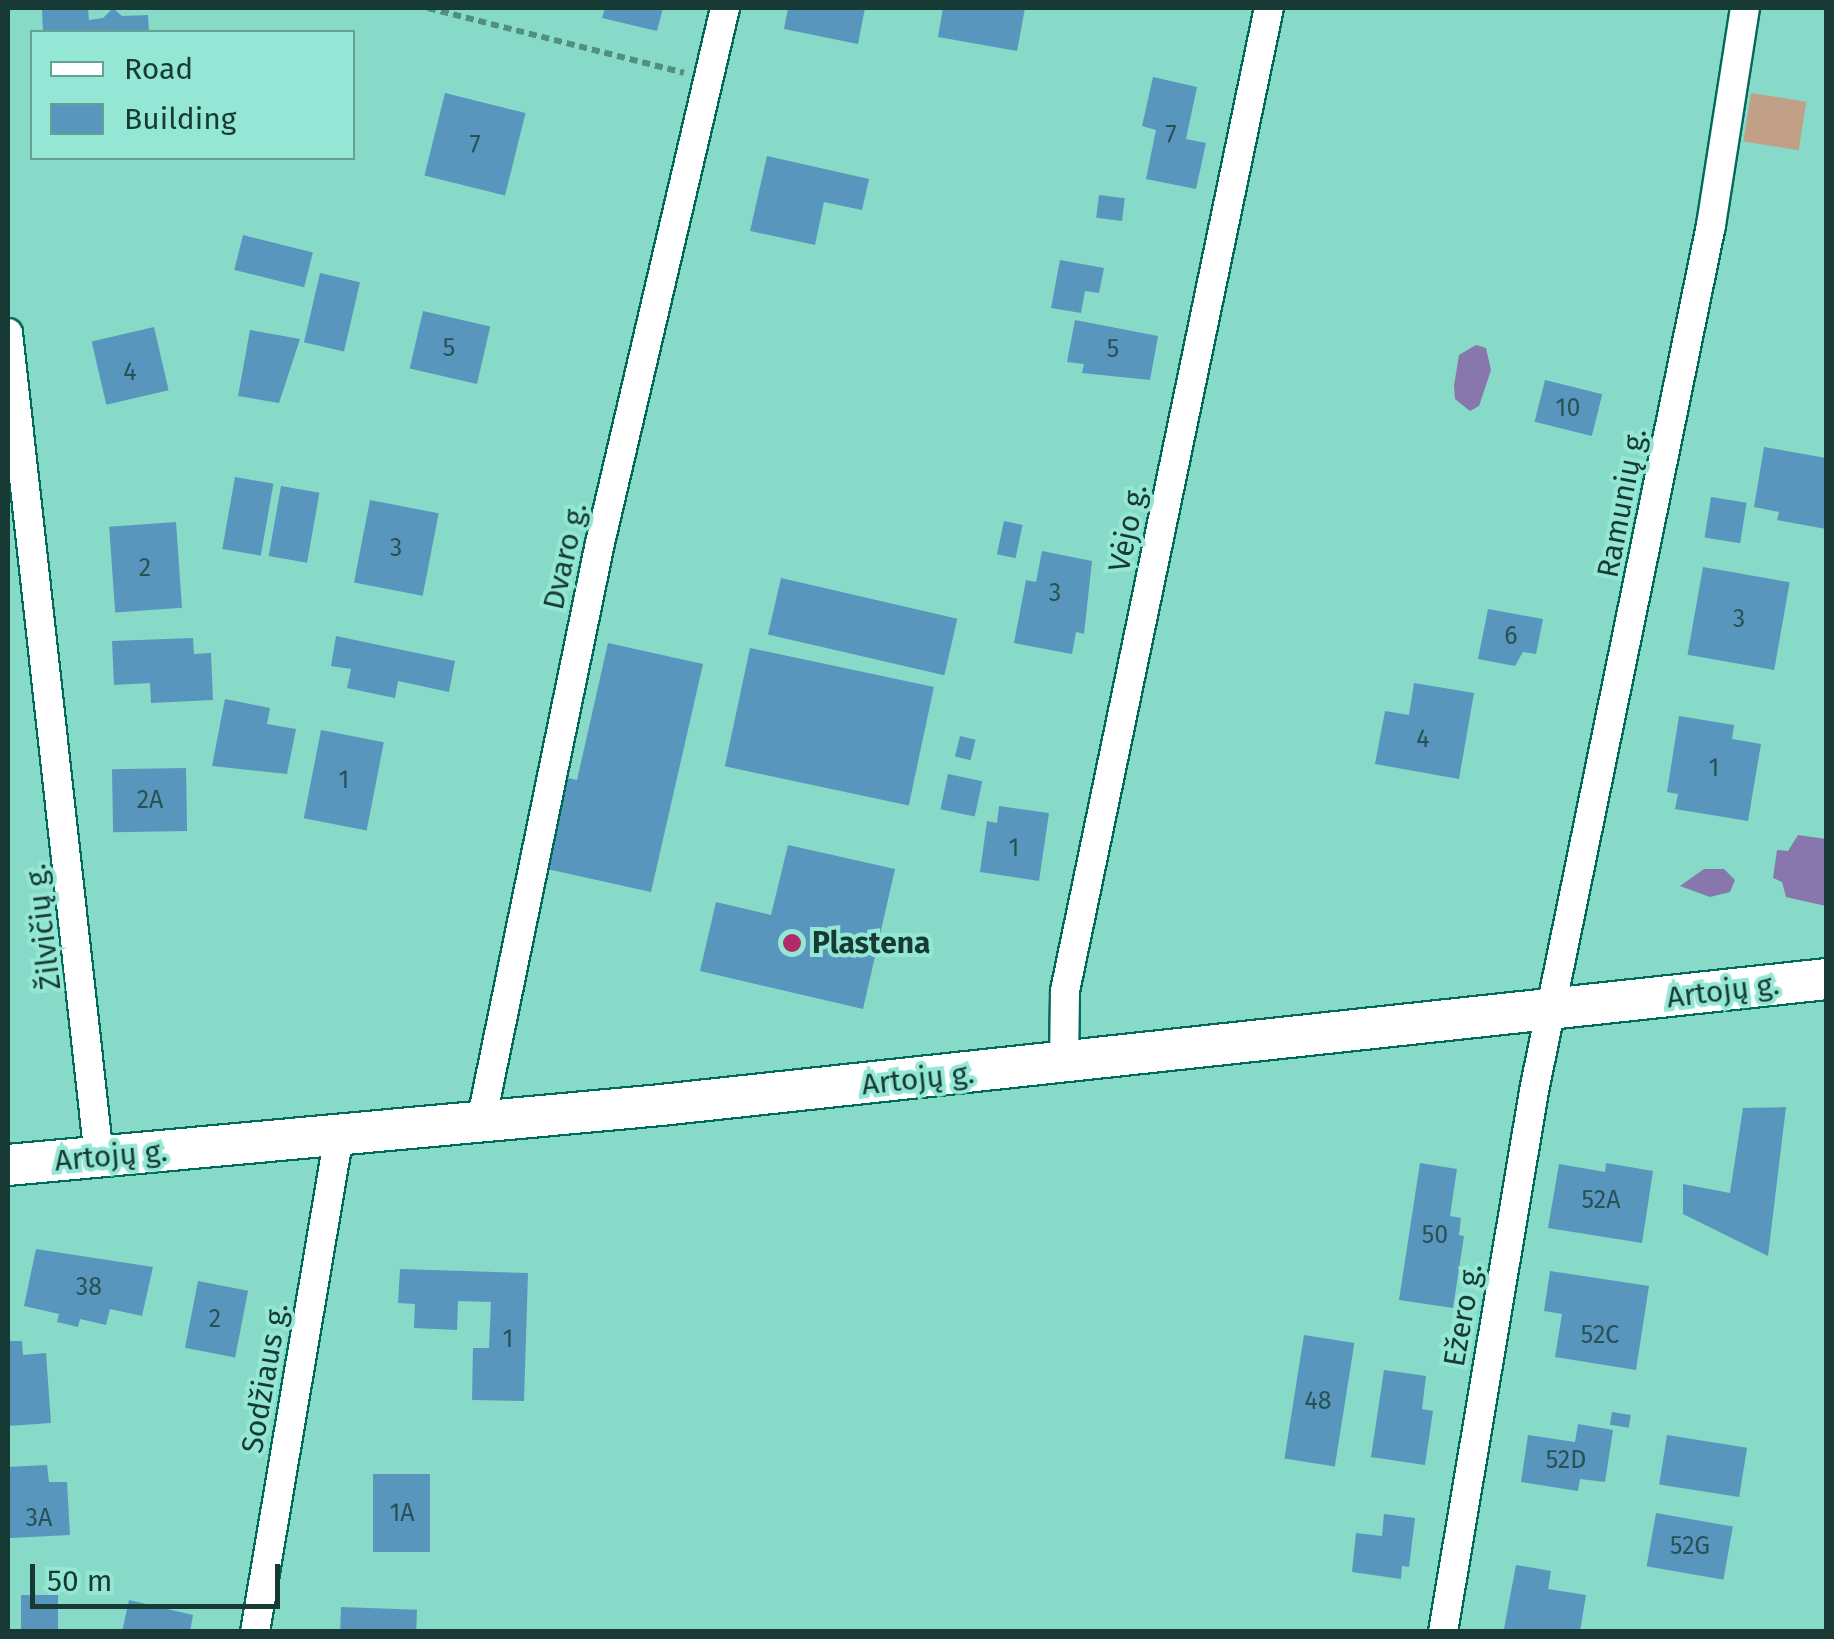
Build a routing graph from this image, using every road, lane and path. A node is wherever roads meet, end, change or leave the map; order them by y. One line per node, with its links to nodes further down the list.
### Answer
1 (428, 8): 5 (path)
2 (725, 8): 5 (street, Dvaro g.)
3 (1269, 8): 9 (street, Vėjo g.)
4 (1745, 8): 8 (street, Ramunių g.)
5 (708, 79): 10 (street, Dvaro g.)
6 (8, 333): 12 (street, Žilvičių g.)
7 (1826, 979): 8 (main road, Artojų g.)
8 (1554, 1010): 9 (main road, Artojų g.); 15 (street, Ežero g.)
9 (1064, 1064): 10 (main road, Artojų g.)
10 (481, 1122): 11 (main road, Artojų g.)
11 (338, 1135): 12 (main road, Artojų g.); 14 (street, Sodžiaus g.)
12 (99, 1157): 13 (main road, Artojų g.)
13 (8, 1165)
14 (255, 1632)
15 (1443, 1632)

